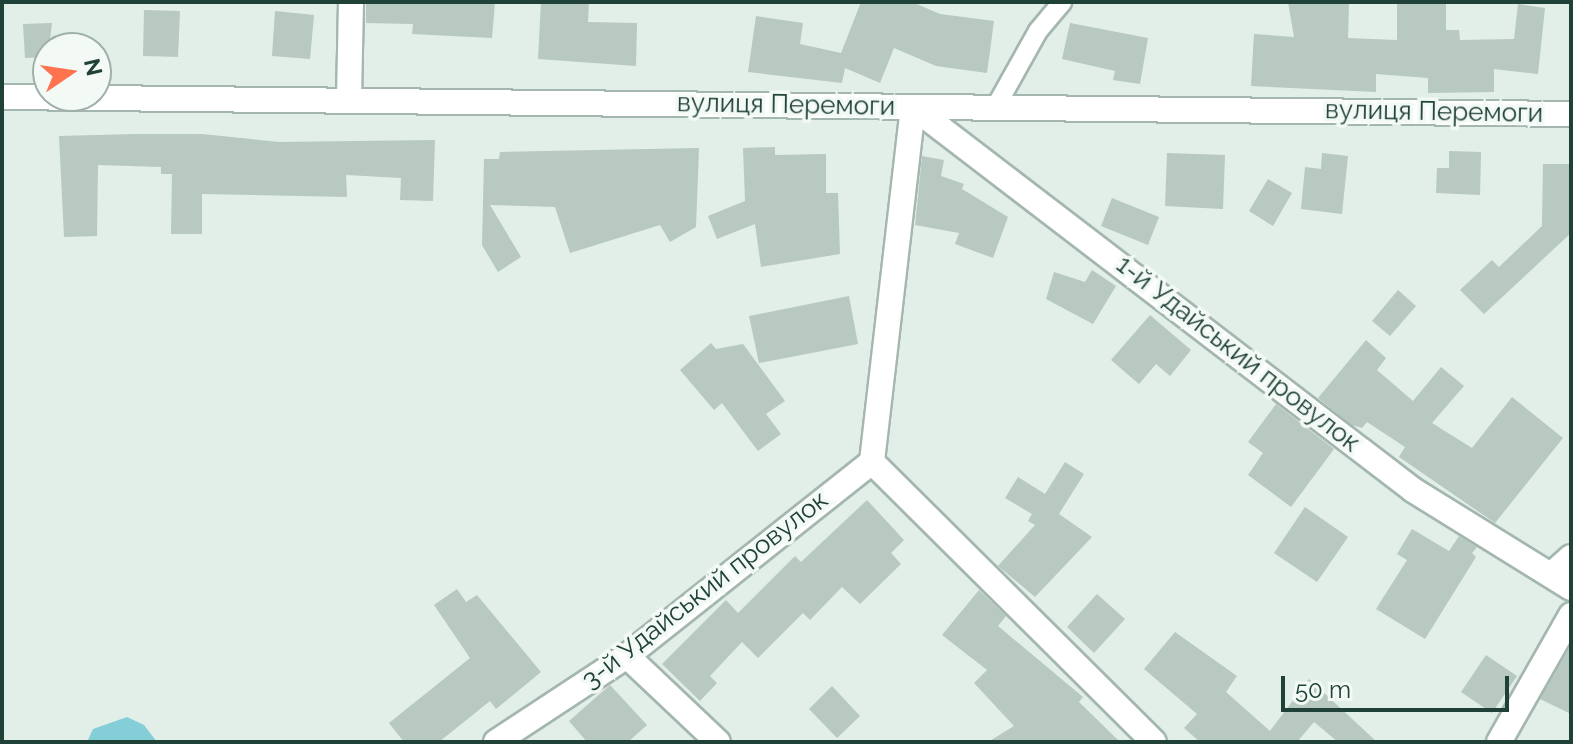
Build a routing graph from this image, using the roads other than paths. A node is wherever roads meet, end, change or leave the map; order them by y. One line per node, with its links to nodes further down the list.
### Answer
1 (351, 2): 4 (street)
2 (1062, 2): 6 (lane)
3 (2, 97): 4 (street, вулиця Перемоги)
4 (349, 98): 5 (street, вулиця Перемоги)
5 (913, 107): 6 (street, вулиця Перемоги); 8 (street); 10 (street, 1-й Удайський провулок)
6 (995, 108): 7 (street, вулиця Перемоги)
7 (1571, 114)
8 (872, 462): 12 (street, 3-й Удайський провулок); 15 (street)
9 (1571, 557): 10 (street)
10 (1561, 581)
11 (1571, 615): 16 (street)
12 (627, 656): 13 (street, 3-й Удайський провулок); 14 (street)
13 (496, 742)
14 (718, 742)
15 (1154, 742)
16 (1499, 742)

